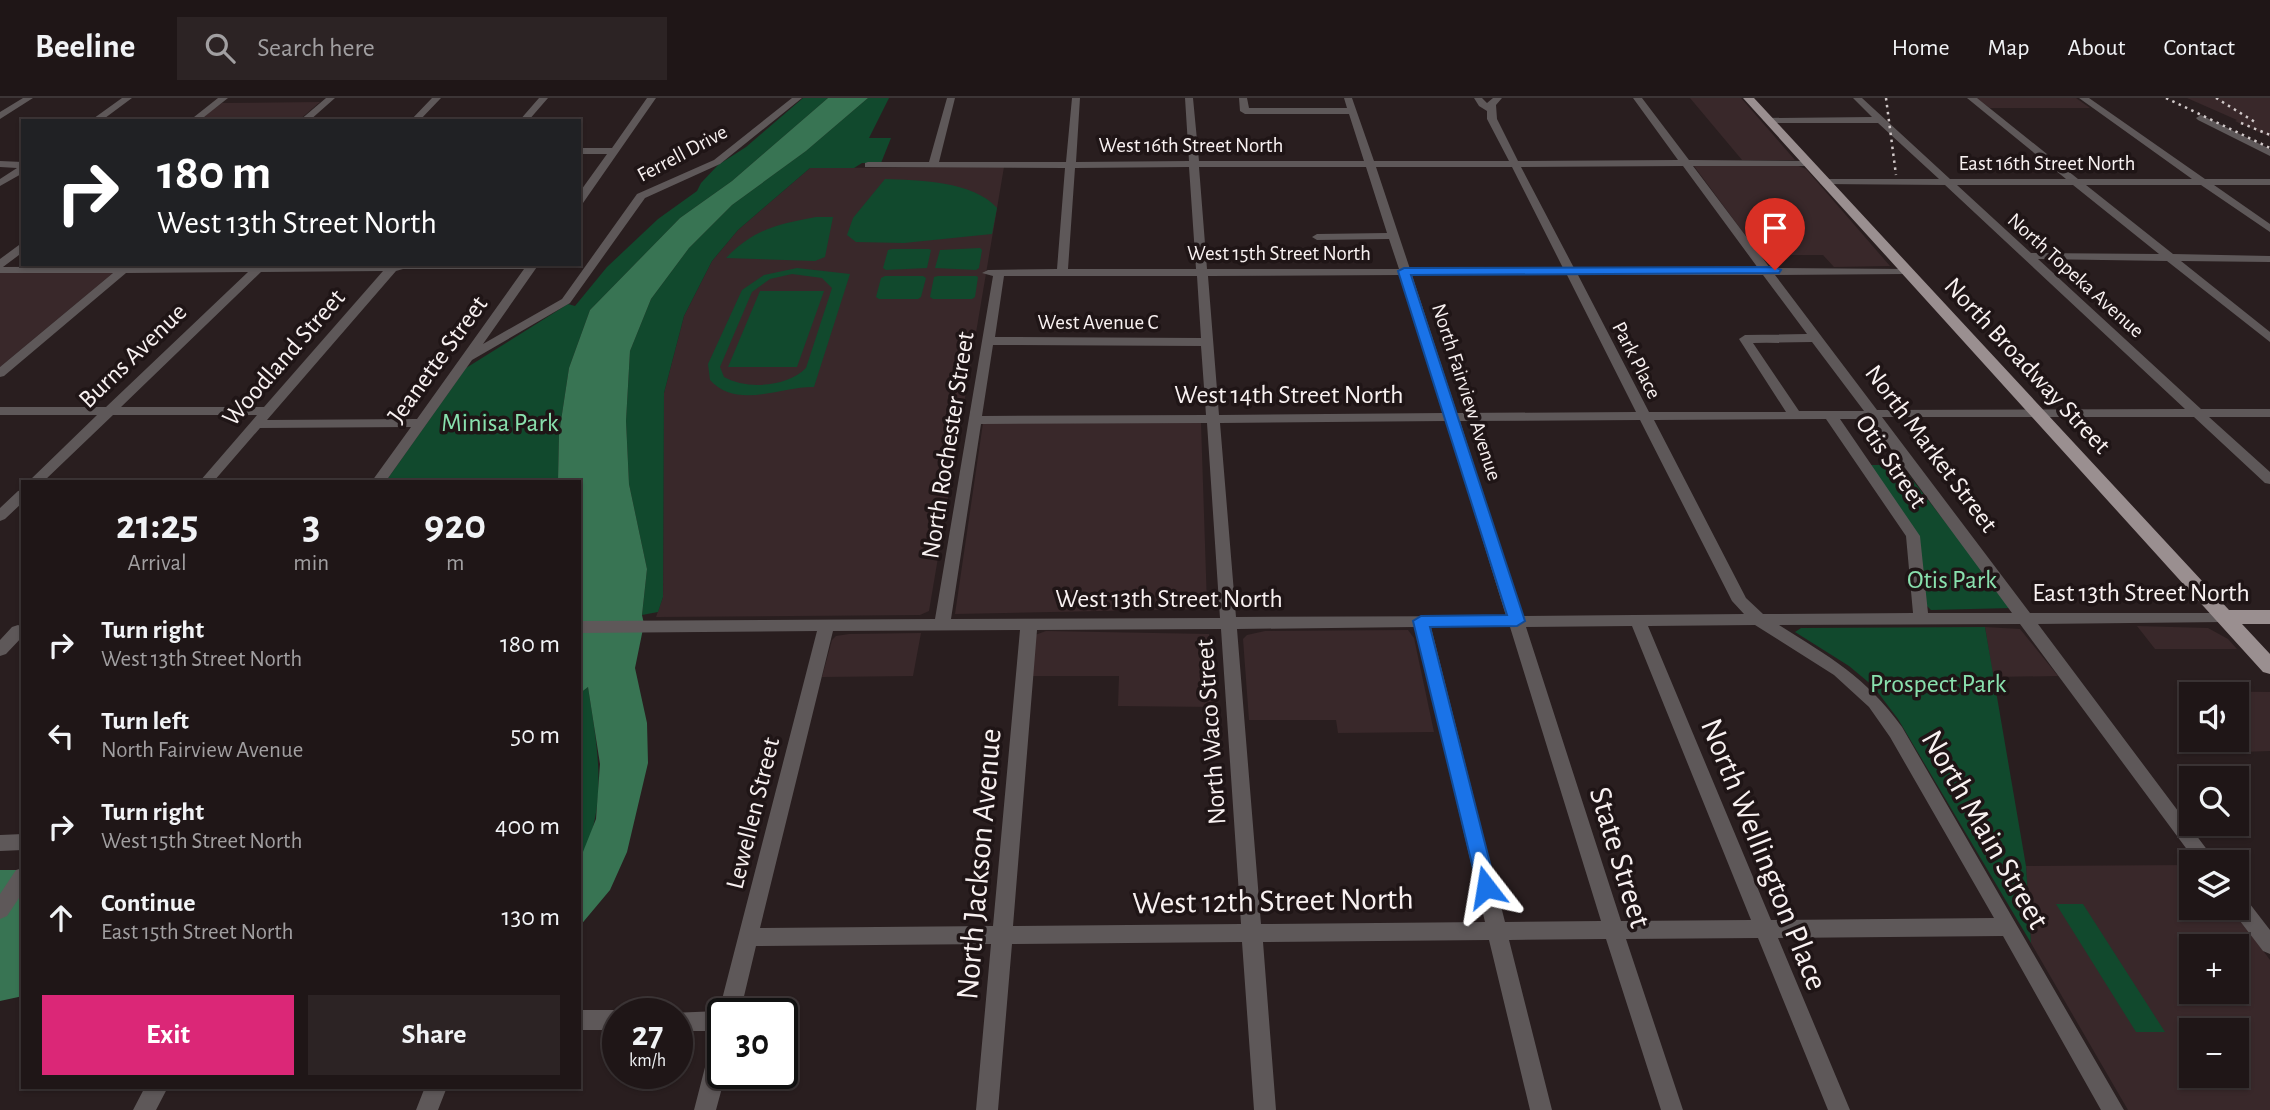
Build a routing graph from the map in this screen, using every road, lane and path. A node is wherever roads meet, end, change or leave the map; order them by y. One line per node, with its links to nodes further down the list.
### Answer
1 (30, 98): 22 (street)
2 (128, 98): 24 (street)
3 (224, 98): 25 (street)
4 (331, 98): 26 (street)
5 (437, 98): 27 (street)
6 (544, 98): 28 (street)
7 (652, 98): 32 (street)
8 (799, 98): 76 (street, Ferrell Drive)
9 (951, 98): 41 (street)
10 (1076, 98): 42 (street)
11 (1189, 98): 37 (street, North Waco Street)
12 (1243, 98): 21 (street)
13 (1348, 98): 21 (street, North Fairview Avenue)
14 (1478, 98): 20 (street, Park Place)
15 (1637, 98): 34 (street, North Market Street)
16 (1748, 98): 29 (main road, North Broadway Street)
17 (1857, 98): 30 (street, North Topeka Avenue)
18 (1971, 98): 49 (street)
19 (2083, 98): 50 (street)
20 (1495, 104): 39 (street, Park Place)
21 (1352, 111): 38 (street, North Fairview Avenue)
22 (0, 116)
23 (2201, 118): 33 (street)
24 (96, 119)
25 (196, 119)
26 (305, 119)
27 (416, 119)
28 (525, 119)
29 (1768, 120): 30 (street); 35 (main road, North Broadway Street)
30 (1881, 120): 45 (street, North Topeka Avenue)
31 (581, 151): 32 (street)
32 (615, 151): 51 (street)
33 (2270, 153)
34 (1686, 163): 35 (street); 39 (street); 65 (street, North Market Street)
35 (1808, 163): 46 (main road, North Broadway Street)
36 (0, 164): 43 (street)
37 (1193, 164): 38 (street, West 16th Street North); 42 (street, West 16th Street North); 71 (street, North Waco Street)
38 (1369, 164): 39 (street, West 16th Street North); 53 (street, North Fairview Avenue)
39 (1515, 164): 67 (street, Park Place)
40 (868, 165): 41 (street, West 16th Street North)
41 (933, 165): 42 (street, West 16th Street North)
42 (1071, 165): 70 (street)
43 (21, 166)
44 (21, 167): 48 (street)
45 (1946, 181): 46 (street, East 16th Street North); 49 (street, East 16th Street North); 56 (street, North Topeka Avenue)
46 (1825, 182): 68 (main road, North Broadway Street)
47 (2270, 182): 50 (street, East 16th Street North)
48 (0, 183)
49 (2079, 183): 50 (street, East 16th Street North); 57 (street)
50 (2202, 183): 52 (street)
51 (581, 198)
52 (2270, 229)
53 (1393, 236): 54 (street); 66 (street, North Fairview Avenue)
54 (1317, 237)
55 (21, 248): 59 (street)
56 (2027, 256): 57 (street); 82 (street, North Topeka Avenue)
57 (2169, 257): 58 (street); 73 (street)
58 (2270, 259)
59 (0, 264)
60 (394, 266): 63 (street); 80 (street, Woodland Street)
61 (533, 266): 76 (street, Jeanette Street)
62 (127, 267): 63 (street); 64 (street); 77 (street)
63 (260, 267): 79 (street, Burns Avenue)
64 (0, 270)
65 (1767, 270): 67 (street, West 15th Street North); 68 (street, West 15th Street North); 72 (street, North Market Street)
66 (1404, 271): 67 (street, West 15th Street North); 71 (street, West 15th Street North); 87 (street, North Fairview Avenue)
67 (1570, 271): 88 (street, Park Place)
68 (1906, 271): 81 (main road, North Broadway Street)
69 (994, 273): 70 (street, West 15th Street North); 74 (street, North Rochester Street)
70 (1062, 273): 71 (street, West 15th Street North)
71 (1202, 273): 75 (street, North Waco Street)
72 (1818, 338): 84 (street); 86 (street, North Market Street)
73 (2270, 338)
74 (988, 341): 75 (street, West Avenue C); 90 (street, North Rochester Street)
75 (1207, 342): 89 (street, North Waco Street)
76 (469, 357): 91 (street, Jeanette Street)
77 (0, 373)
78 (0, 411): 79 (street)
79 (109, 411): 80 (street); 93 (street, Burns Avenue)
80 (268, 411): 92 (street, Woodland Street)
81 (2035, 412): 82 (street, West 14th Street North); 86 (street, West 14th Street North); 99 (main road, North Broadway Street)
82 (2198, 413): 83 (street, West 14th Street North); 96 (street, North Topeka Avenue)
83 (2270, 413)
84 (1795, 415): 85 (street, West 14th Street North); 88 (street, West 14th Street North)
85 (1830, 415): 86 (street, West 14th Street North); 101 (street, Otis Street)
86 (1875, 415): 102 (street, North Market Street)
87 (1451, 416): 88 (street, West 14th Street North); 89 (street, West 14th Street North); 105 (street, North Fairview Avenue)
88 (1644, 416): 106 (street, Park Place)
89 (1213, 418): 90 (street, West 14th Street North); 107 (street, North Waco Street)
90 (976, 419): 108 (street, North Rochester Street)
91 (422, 423): 92 (street); 95 (street, Jeanette Street)
92 (257, 424): 94 (street, Woodland Street)
93 (37, 480)
94 (208, 480)
95 (380, 480)
96 (2270, 480)
97 (21, 496): 98 (street)
98 (0, 516)
99 (2224, 617): 100 (main road, East 13th Street North); 102 (street, East 13th Street North); 115 (main road, North Broadway Street)
100 (2270, 617)
101 (1920, 619): 102 (street, East 13th Street North); 106 (street, East 13th Street North)
102 (2026, 619): 118 (street, North Market Street)
103 (1637, 620): 105 (street, West 13th Street North); 106 (street, West 13th Street North); 124 (street, North Wellington Place)
104 (1421, 621): 105 (street, West 13th Street North); 107 (street, West 13th Street North); 126 (street)
105 (1517, 621): 125 (street, State Street)
106 (1760, 621): 123 (street, North Main Street)
107 (1228, 622): 109 (street, West 13th Street North); 127 (street, North Waco Street)
108 (942, 624): 109 (street, West 13th Street North); 110 (street, West 13th Street North)
109 (1029, 624): 128 (street, North Jackson Avenue)
110 (826, 626): 111 (street, West 13th Street North); 129 (street, Lewellen Street)
111 (581, 627)
112 (0, 631): 113 (street)
113 (20, 631): 114 (street)
114 (0, 650)
115 (2270, 667)
116 (21, 842): 117 (street)
117 (0, 843)
118 (2198, 850)
119 (21, 879): 120 (street)
120 (0, 910)
121 (2249, 913): 122 (street)
122 (2263, 926): 130 (street)
123 (2009, 927): 124 (street, West 12th Street North); 145 (street, North Main Street)
124 (1764, 928): 125 (street, West 12th Street North); 144 (street, North Wellington Place)
125 (1611, 929): 126 (street, West 12th Street North); 143 (street, State Street)
126 (1496, 930): 127 (street, West 12th Street North); 142 (street)
127 (1252, 932): 128 (street, West 12th Street North); 141 (street, North Waco Street)
128 (1002, 935): 129 (street, West 12th Street North); 140 (street, North Jackson Avenue)
129 (749, 937): 131 (street, Lewellen Street)
130 (2270, 946)
131 (733, 998)
132 (581, 1020): 133 (street)
133 (602, 1020)
134 (156, 1089): 137 (street)
135 (435, 1089): 138 (street)
136 (710, 1089): 139 (street)
137 (144, 1110)
138 (427, 1110)
139 (705, 1110)
140 (987, 1110)
141 (1265, 1110)
142 (1541, 1110)
143 (1672, 1110)
144 (1839, 1110)
145 (2113, 1110)

